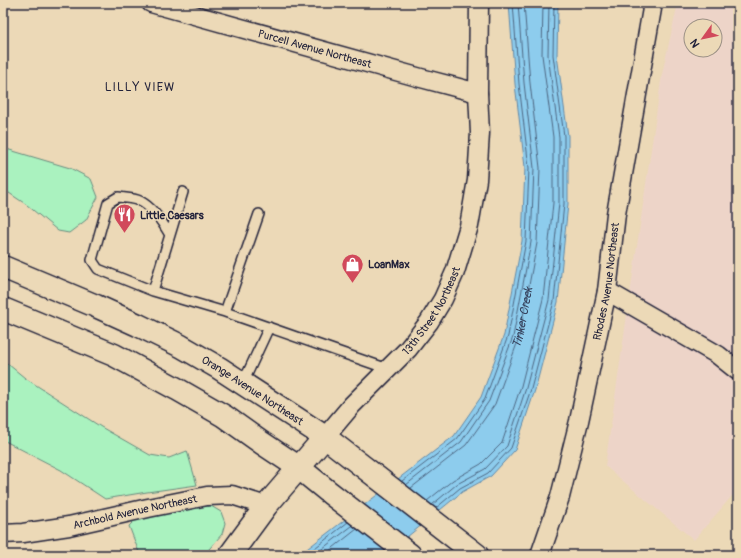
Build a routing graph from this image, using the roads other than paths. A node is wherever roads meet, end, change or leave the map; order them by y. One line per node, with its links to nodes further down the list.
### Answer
1 (151, 3): 4 (street, Purcell Avenue Northeast)
2 (479, 3): 4 (street, 13th Street Northeast)
3 (653, 3): 10 (street, Rhodes Avenue Northeast)
4 (478, 93): 14 (street, 13th Street Northeast)
5 (183, 192): 7 (lane)
6 (259, 214): 12 (lane)
7 (170, 235): 9 (lane); 9 (lane)
8 (3, 267): 16 (main road, Orange Avenue Northeast)
9 (152, 291): 12 (lane)
10 (607, 291): 15 (street); 24 (street, Rhodes Avenue Northeast)
11 (3, 309): 18 (main road)
12 (225, 312): 13 (lane)
13 (269, 327): 14 (lane); 16 (lane)
14 (388, 369): 17 (street, 13th Street Northeast)
15 (738, 372)
16 (243, 383): 17 (main road, Orange Avenue Northeast)
17 (325, 437): 18 (main road, 13th Street Northeast); 23 (main road, Orange Avenue Northeast)
18 (298, 467): 19 (main road, 13th Street Northeast); 22 (main road)
19 (266, 506): 20 (street, Archbold Avenue Northeast); 21 (main road, 13th Street Northeast)
20 (3, 534)
21 (230, 555)
22 (410, 555)
23 (477, 555)
24 (540, 555)

